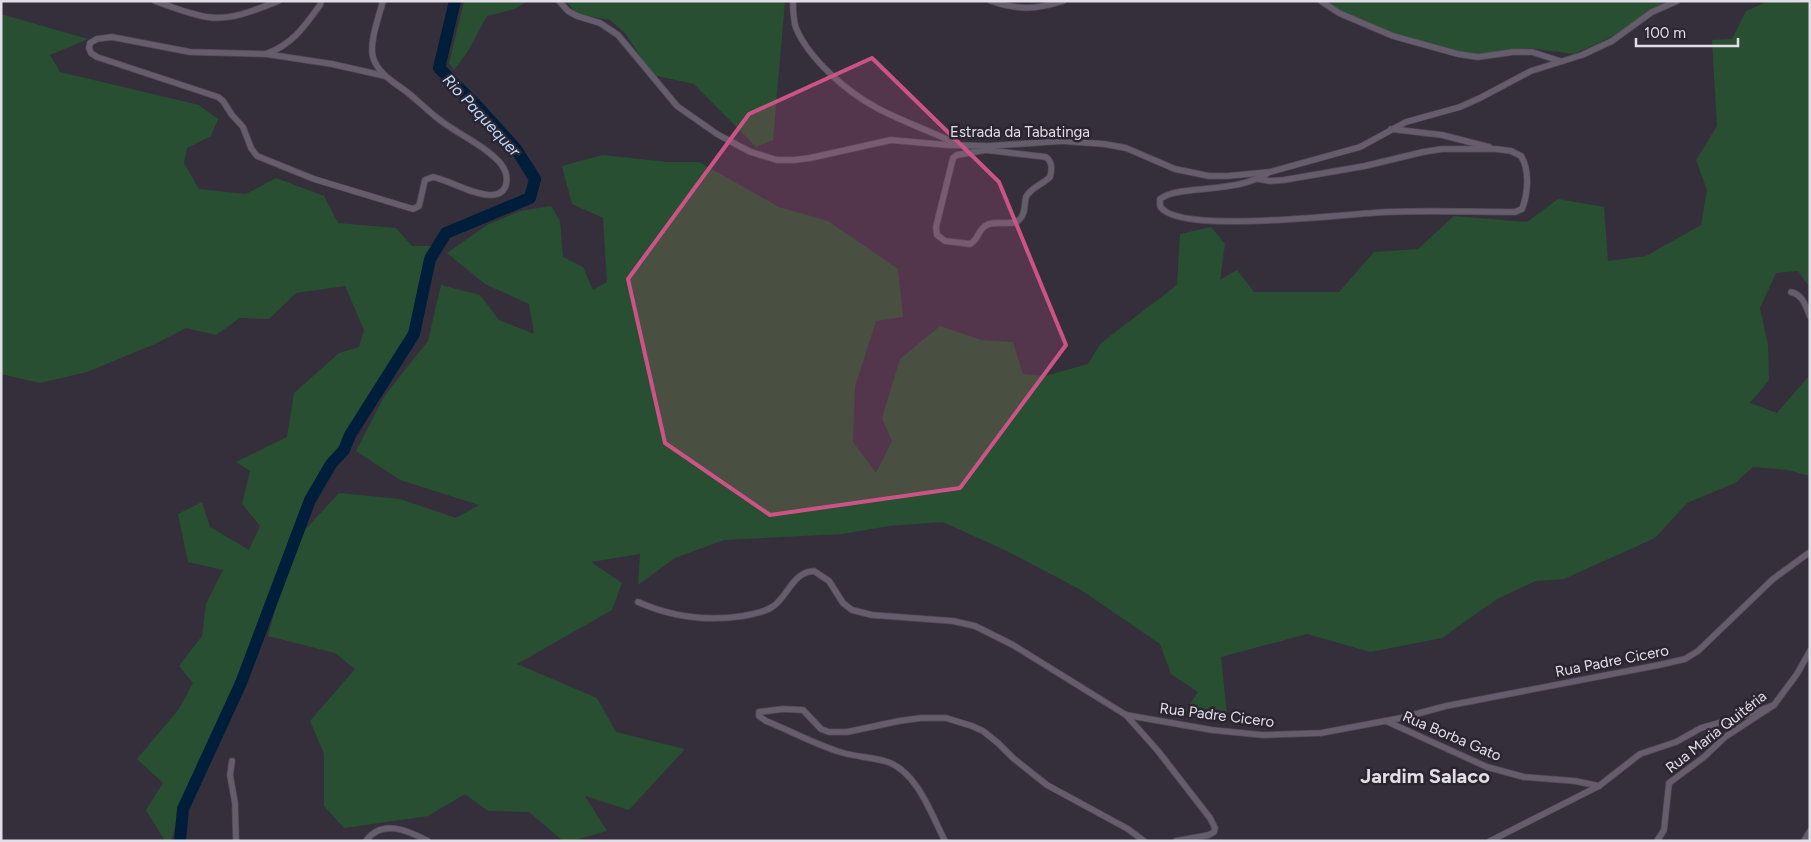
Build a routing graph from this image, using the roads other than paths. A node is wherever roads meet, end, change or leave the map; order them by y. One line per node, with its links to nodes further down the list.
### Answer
1 (155, 1): 2 (street)
2 (278, 1)
3 (321, 1): 11 (street)
4 (383, 1): 13 (street)
5 (559, 1): 15 (street, Estrada da Tabatinga)
6 (793, 1): 15 (street)
7 (990, 1): 8 (street)
8 (1062, 1)
9 (1320, 1): 12 (street)
10 (1678, 1): 12 (street, Estrada da Tabatinga)
11 (266, 54): 13 (street); 13 (street)
12 (1560, 61): 14 (street, Estrada da Tabatinga)
13 (387, 77)
14 (1391, 129): 17 (street); 18 (street, Estrada da Tabatinga)
15 (960, 145): 16 (street, Estrada da Tabatinga)
16 (986, 148): 16 (street); 18 (street, Estrada da Tabatinga)
17 (1496, 150): 19 (street); 19 (street)
18 (1270, 172): 19 (street)
19 (1258, 179)
20 (1790, 292): 21 (street)
21 (1810, 316)
22 (1810, 552): 27 (street, Rua Padre Cicero)
23 (638, 602): 26 (street, Rua Padre Cicero)
24 (1810, 650): 25 (street, Rua Maria Quitéria)
25 (1774, 705): 29 (street); 38 (street, Rua Maria Quitéria)
26 (1126, 715): 27 (street, Rua Padre Cicero); 36 (street)
27 (1385, 721): 29 (street, Rua Borba Gato)
28 (232, 761): 31 (street)
29 (1599, 786): 37 (street)
30 (1810, 831): 39 (street)
31 (236, 841)
32 (366, 841): 33 (street)
33 (428, 841)
34 (945, 841): 35 (street)
35 (1144, 841)
36 (1176, 841)
37 (1490, 841)
38 (1657, 841)
39 (1804, 841)

